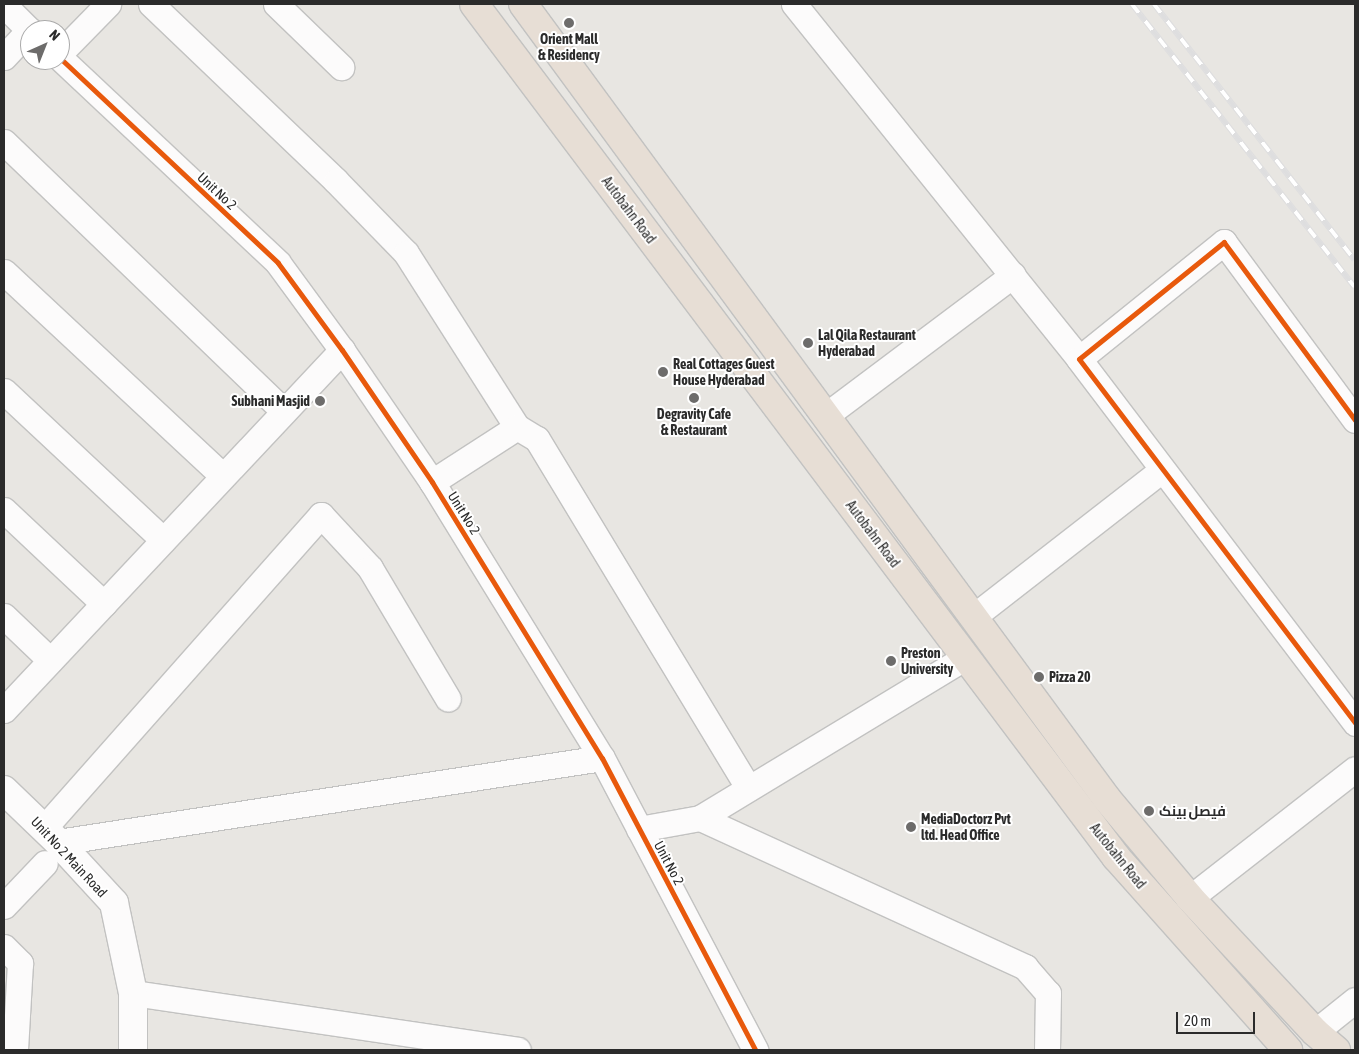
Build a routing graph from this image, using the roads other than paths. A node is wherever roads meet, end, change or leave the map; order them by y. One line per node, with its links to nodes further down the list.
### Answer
1 (108, 4): 10 (street)
2 (151, 4): 23 (street)
3 (276, 4): 13 (street)
4 (474, 4): 32 (highway, Autobahn Road)
5 (523, 4): 21 (highway, Autobahn Road)
6 (794, 4): 16 (street)
7 (4, 5): 8 (street)
8 (20, 20)
9 (20, 40): 11 (street)
10 (70, 43)
11 (4, 57)
12 (70, 67): 17 (street, Unit No 2)
13 (341, 67)
14 (4, 142): 20 (street)
15 (4, 272): 25 (street)
16 (1013, 275): 18 (street); 21 (street)
17 (342, 350): 20 (street); 26 (street, Unit No 2)
18 (1080, 359): 22 (street); 24 (street)
19 (4, 391): 28 (street)
20 (284, 412): 25 (street)
21 (825, 416): 31 (highway, Autobahn Road)
22 (1355, 420)
23 (517, 427): 26 (street); 39 (street)
24 (1162, 470): 31 (street); 36 (street)
25 (223, 476): 28 (street)
26 (432, 482): 37 (street, Unit No 2)
27 (4, 510): 29 (street)
28 (163, 540): 29 (street)
29 (104, 604): 33 (street)
30 (4, 616): 33 (street)
31 (973, 617): 44 (highway, Autobahn Road)
32 (966, 657): 39 (street); 55 (highway, Autobahn Road)
33 (50, 660): 35 (street)
34 (448, 700): 43 (street)
35 (4, 710)
36 (1355, 723)
37 (602, 758): 42 (street, Unit No 2); 43 (street)
38 (1355, 769): 44 (street)
39 (748, 788): 41 (street)
40 (4, 790): 43 (street, Unit No 2 Main Road)
41 (700, 818): 42 (street); 54 (street)
42 (638, 829): 53 (street, Unit No 2)
43 (49, 844): 45 (street); 47 (street, Unit No 2 Main Road)
44 (1190, 898): 49 (highway, Autobahn Road)
45 (4, 906)
46 (4, 947): 51 (street)
47 (133, 993): 50 (street); 52 (street, Unit No 2 Main Road)
48 (1355, 1000): 49 (street)
49 (1315, 1032): 56 (highway, Autobahn Road)
50 (507, 1049)
51 (15, 1050)
52 (133, 1050)
53 (755, 1050)
54 (1047, 1050)
55 (1288, 1050)
56 (1336, 1050)

